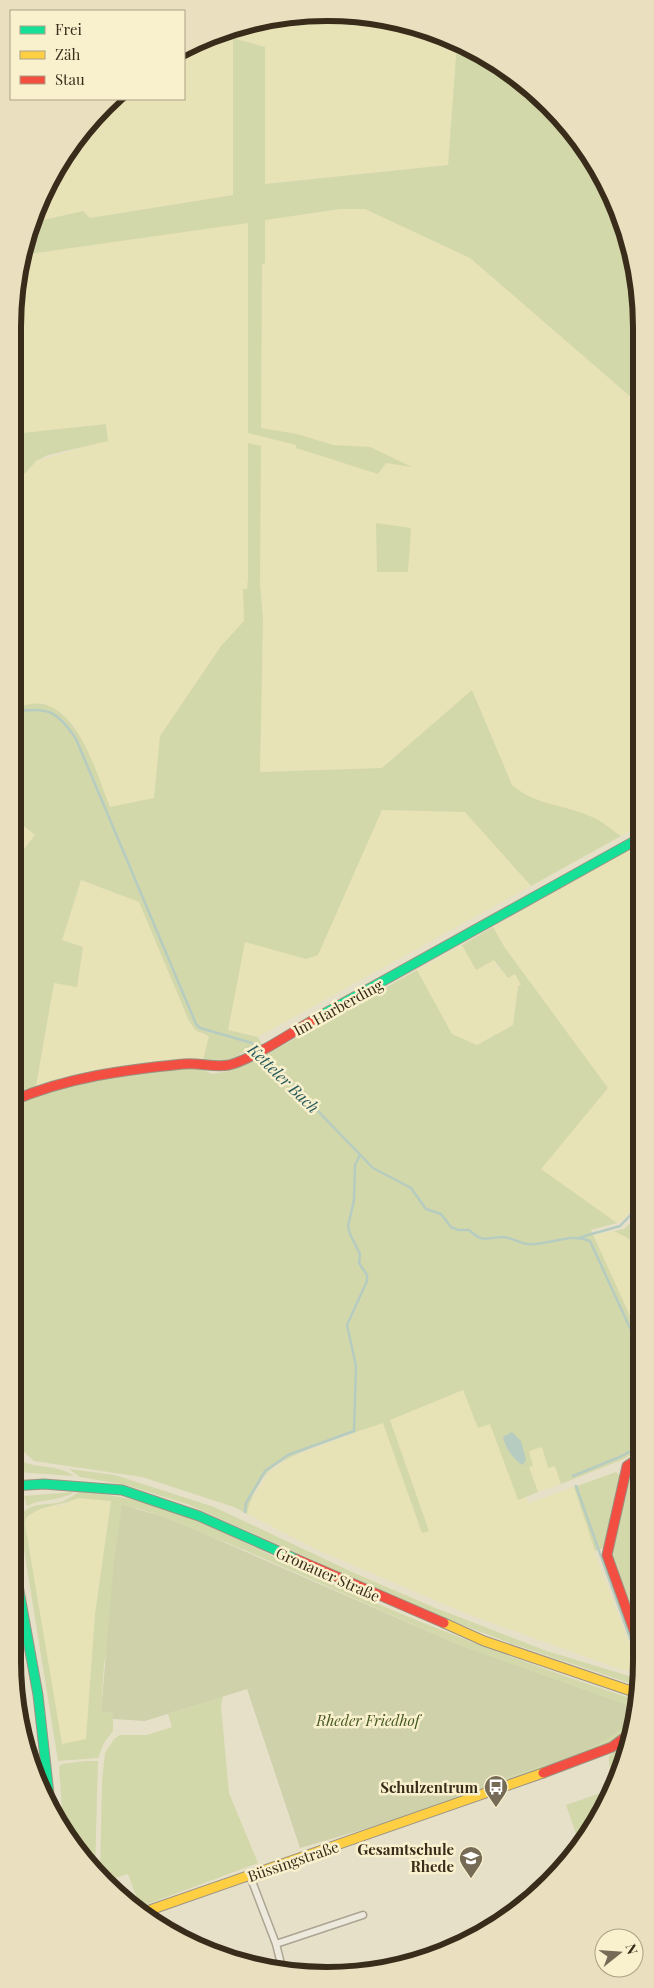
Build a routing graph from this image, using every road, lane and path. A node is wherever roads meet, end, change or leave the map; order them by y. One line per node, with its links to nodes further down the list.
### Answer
1 (633, 842): 2 (street, Im Harberding)
2 (21, 1097)
3 (633, 1462): 6 (street)
4 (21, 1485): 7 (street, Gronauer Straße)
5 (21, 1602): 9 (street)
6 (633, 1626)
7 (631, 1691)
8 (622, 1739): 10 (street, Büssingstraße)
9 (48, 1785)
10 (250, 1876): 11 (street, Büssingstraße); 13 (street)
11 (151, 1911)
12 (363, 1915): 13 (street)
13 (276, 1944): 14 (street)
14 (281, 1963)

